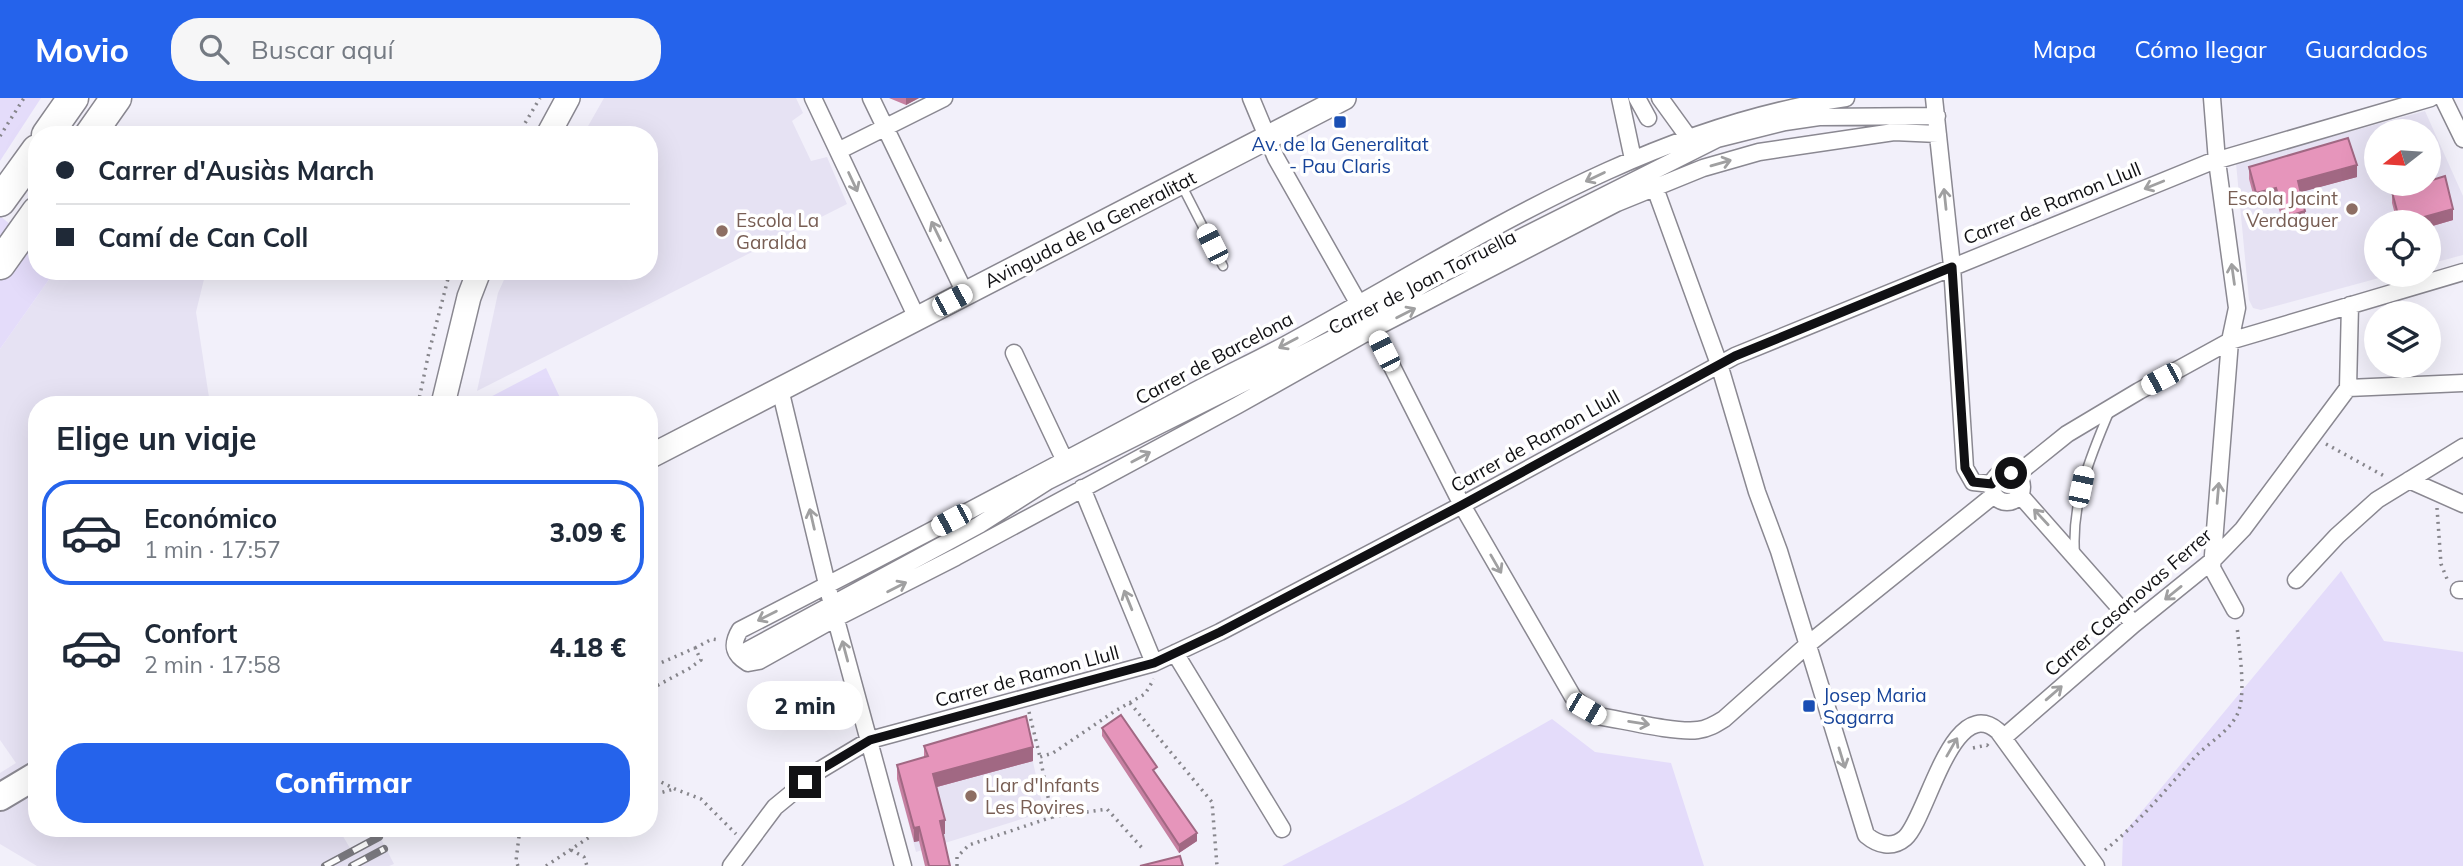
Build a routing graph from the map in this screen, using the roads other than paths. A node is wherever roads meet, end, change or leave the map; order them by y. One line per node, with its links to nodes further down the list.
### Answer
1 (73, 98): 17 (highway)
2 (116, 98): 18 (highway)
3 (568, 98): 19 (main road)
4 (813, 98): 25 (street)
5 (872, 98): 20 (street)
6 (944, 98): 20 (street)
7 (1251, 98): 23 (street)
8 (1344, 98): 23 (main road, Avinguda de la Generalitat)
9 (1619, 98): 27 (street)
10 (1660, 98): 22 (street)
11 (1846, 98): 22 (street, Carrer de Barcelona)
12 (1934, 98): 16 (street)
13 (2212, 98): 28 (street)
14 (2431, 98): 28 (street, Carrer de Ramon Llull)
15 (2443, 98): 24 (street)
16 (1937, 116): 21 (street); 26 (street)
17 (53, 126)
18 (96, 126)
19 (553, 126)
20 (885, 128): 25 (street); 39 (street, one-way to 20)
21 (1938, 134): 31 (street, Carrer de Joan Torruella, one-way to 21); 36 (street, one-way to 21)
22 (1689, 138): 26 (street, Carrer de Barcelona)
23 (1267, 139): 30 (main road, Avinguda de la Generalitat); 40 (street)
24 (2463, 139)
25 (838, 151): 42 (street, one-way to 42)
26 (1669, 154): 27 (street, Carrer de Barcelona); 43 (street)
27 (1633, 159): 40 (street, Carrer de Barcelona, one-way to 40)
28 (2217, 161): 36 (street, Carrer de Ramon Llull, one-way to 36); 44 (street, one-way to 28)
29 (28, 162): 32 (highway)
30 (1180, 181): 35 (lane); 39 (main road, Avinguda de la Generalitat)
31 (1655, 188): 43 (street, Carrer de Joan Torruella, one-way to 31); 46 (street)
32 (0, 201)
33 (28, 225): 34 (highway)
34 (0, 264)
35 (1223, 265)
36 (1952, 267): 46 (street, Carrer de Ramon Llull); 59 (street)
37 (2463, 272): 41 (street)
38 (476, 280): 50 (main road)
39 (965, 293): 42 (main road, Avinguda de la Generalitat)
40 (1359, 304): 43 (street); 55 (street, Carrer de Barcelona, one-way to 55)
41 (2350, 305): 44 (street); 48 (street)
42 (917, 318): 49 (main road, Avinguda de la Generalitat)
43 (1370, 324): 51 (street, Carrer de Joan Torruella); 64 (street)
44 (2230, 341): 52 (street); 66 (street, one-way to 44)
45 (1014, 354): 55 (street)
46 (1719, 364): 64 (street, Carrer de Ramon Llull); 72 (street)
47 (2463, 383): 48 (street)
48 (2348, 388): 66 (street, Carrer Casanovas Ferrer)
49 (780, 389): 54 (main road, Avinguda de la Generalitat); 68 (street, one-way to 49)
50 (445, 396)
51 (1230, 400): 60 (street, Carrer de Joan Torruella, one-way to 51); 62 (street)
52 (2111, 408): 57 (street); 65 (lane)
53 (2463, 447): 58 (street)
54 (658, 452)
55 (1065, 461): 68 (street, Carrer de Barcelona)
56 (1102, 472): 62 (street)
57 (2016, 475): 59 (street); 61 (street)
58 (2404, 483): 63 (street); 67 (street)
59 (1993, 490): 61 (street); 72 (street)
60 (1084, 493): 70 (street, Carrer de Joan Torruella, one-way to 60); 74 (street, one-way to 60)
61 (2020, 495): 65 (street, one-way to 61)
62 (1017, 500): 70 (street)
63 (2463, 504)
64 (1462, 505): 72 (street, one-way to 72); 73 (street, Carrer de Ramon Llull)
65 (2075, 555): 71 (street)
66 (2212, 561): 69 (street); 71 (street, Carrer Casanovas Ferrer, one-way to 71)
67 (2296, 580)
68 (827, 585): 70 (street); 70 (street, Carrer de Barcelona, one-way to 70)
69 (2235, 610)
70 (834, 611): 76 (street, one-way to 70)
71 (2134, 624): 75 (street, Carrer Casanovas Ferrer, one-way to 71)
72 (1806, 646): 75 (street, one-way to 75)
73 (1175, 653): 74 (street, Carrer de Ramon Llull); 79 (street)
74 (1154, 663): 76 (street, Carrer de Ramon Llull)
75 (2003, 738): 80 (street)
76 (870, 740): 81 (street, Carrer de Ramon Llull); 82 (street)
77 (28, 780): 78 (main road)
78 (0, 797)
79 (1282, 829)
80 (2094, 863)
81 (731, 866)
82 (903, 866)

